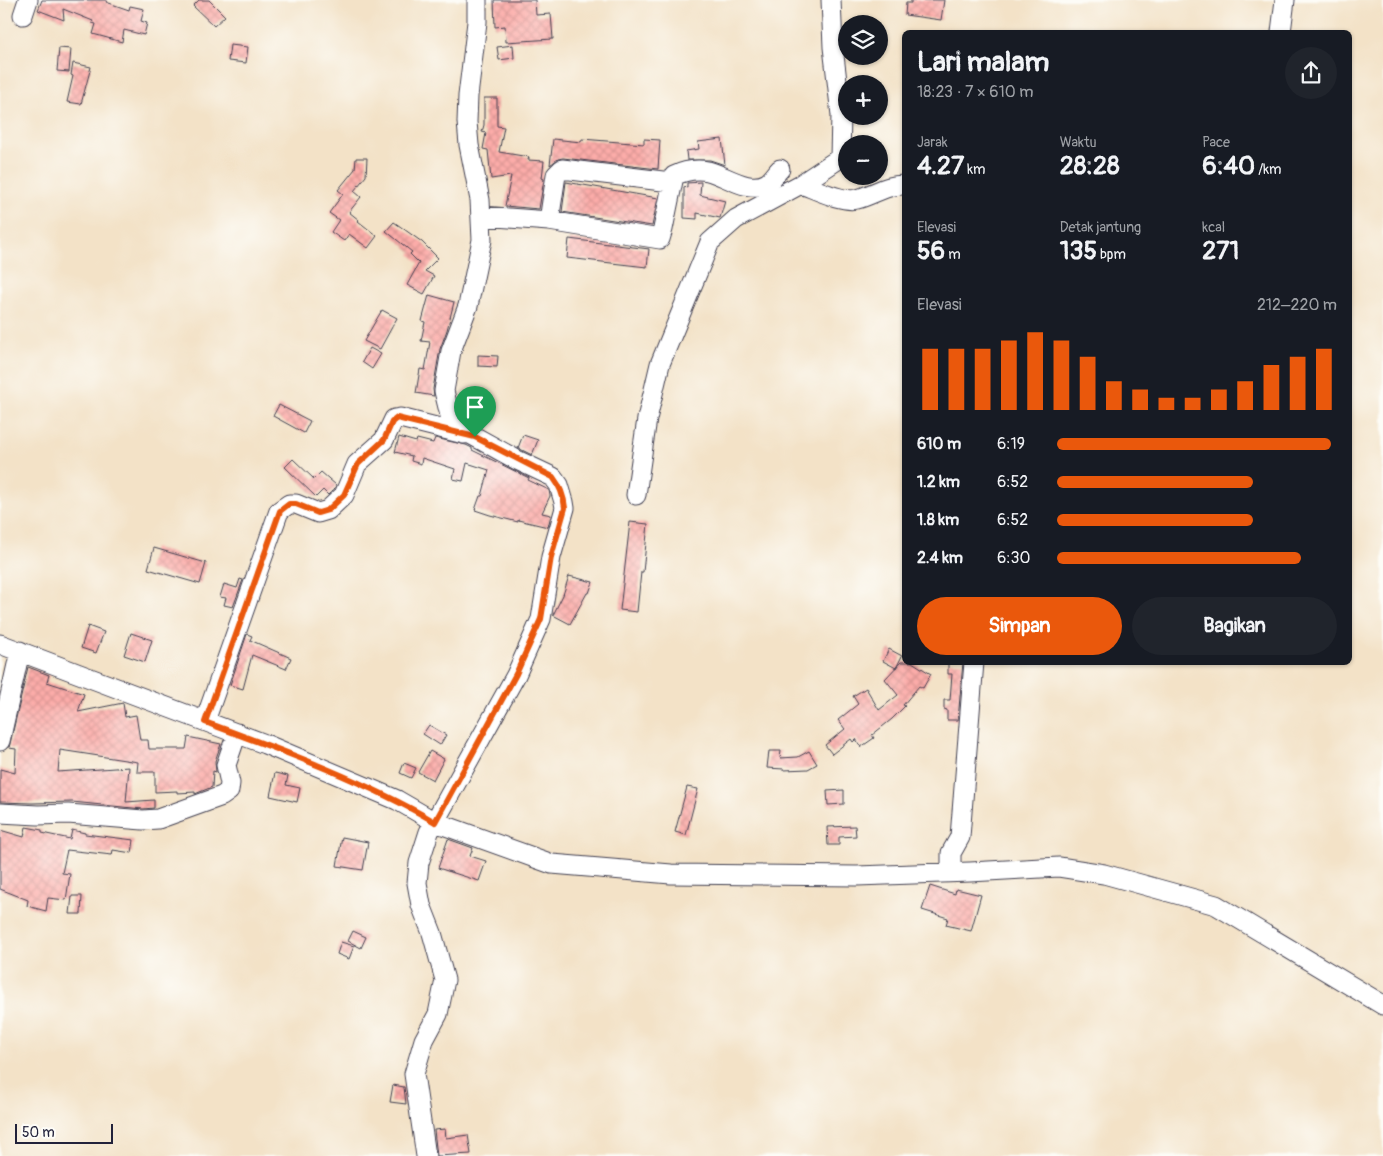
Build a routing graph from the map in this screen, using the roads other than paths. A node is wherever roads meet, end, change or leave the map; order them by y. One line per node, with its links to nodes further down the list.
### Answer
1 (477, 0): 9 (street)
2 (831, 0): 7 (street)
3 (1285, 0): 4 (street)
4 (1282, 30)
5 (780, 169): 6 (street)
6 (671, 182): 10 (street); 10 (street)
7 (801, 184): 8 (street); 12 (street)
8 (902, 185)
9 (481, 216): 10 (street); 11 (street)
10 (549, 221)
11 (475, 437): 16 (street); 20 (street)
12 (636, 495)
13 (0, 644): 14 (street)
14 (20, 651): 16 (street); 18 (street)
15 (974, 665): 21 (street)
16 (205, 722): 17 (street)
17 (237, 733): 19 (street); 20 (street)
18 (0, 741)
19 (0, 813)
20 (435, 822): 21 (street); 23 (street)
21 (951, 864): 22 (street)
22 (1383, 1005)
23 (426, 1156)

